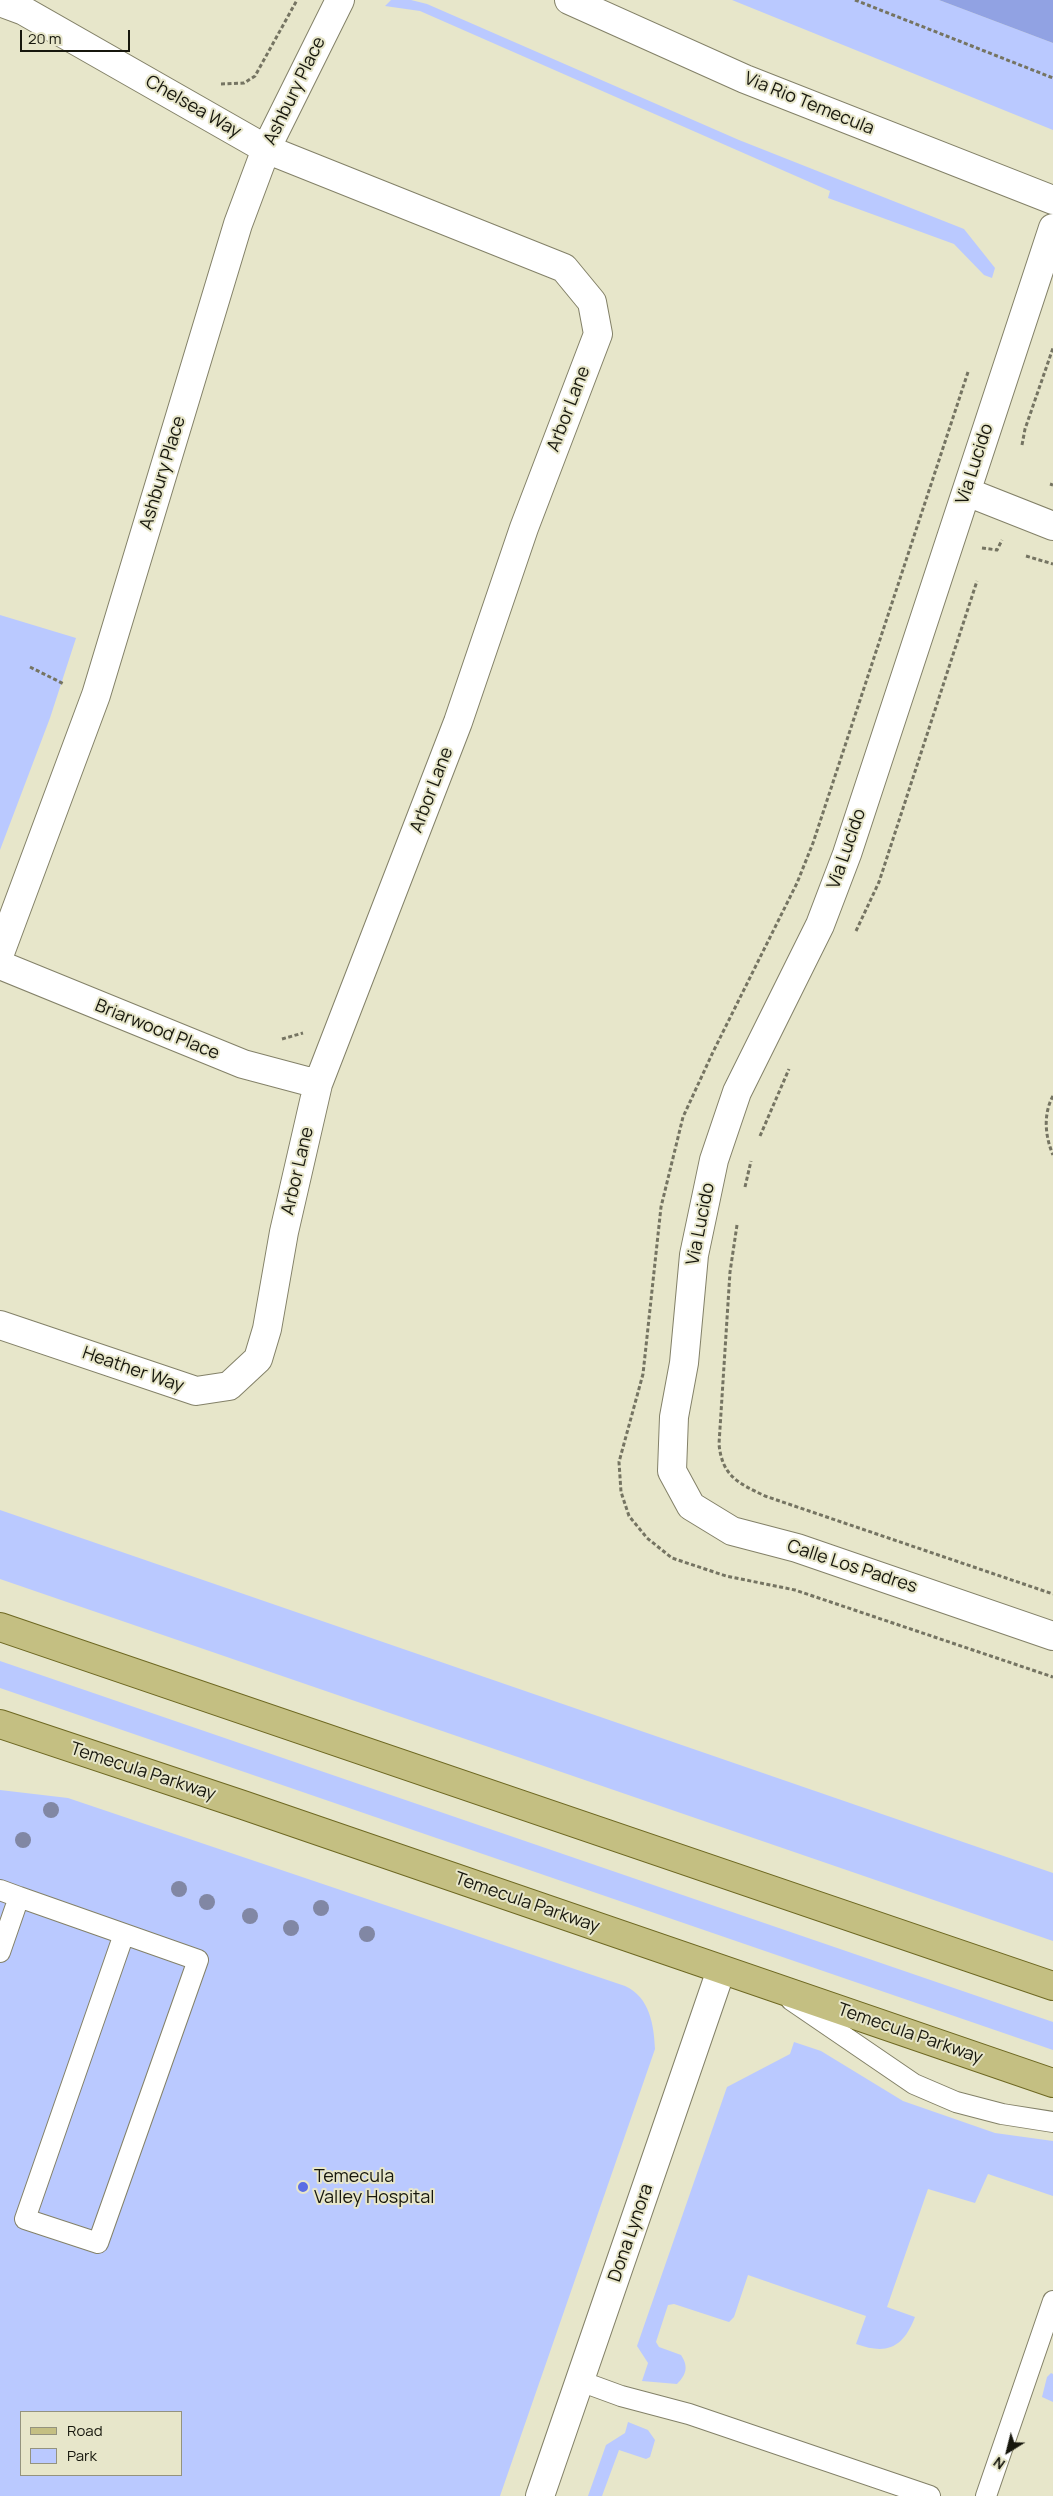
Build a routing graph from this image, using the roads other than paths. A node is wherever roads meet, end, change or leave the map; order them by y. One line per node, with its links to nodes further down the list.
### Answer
1 (340, 0): 4 (street, Ashbury Place)
2 (569, 0): 5 (street, Via Rio Temecula)
3 (0, 2): 4 (street, Chelsea Way)
4 (266, 149): 7 (street, Chelsea Way); 10 (street, Ashbury Place)
5 (1053, 200)
6 (1053, 228): 8 (street, Via Lucido)
7 (533, 254): 12 (street, Arbor Lane)
8 (966, 492): 9 (street); 15 (street, Via Lucido)
9 (1053, 526)
10 (0, 953)
11 (0, 965): 12 (street, Briarwood Place)
12 (318, 1084): 14 (street, Arbor Lane)
13 (0, 1325): 14 (street, Heather Way)
14 (258, 1359)
15 (672, 1471): 17 (street, Calle Los Padres)
16 (0, 1627): 24 (main road)
17 (1053, 1636)
18 (0, 1724): 22 (main road, Temecula Parkway)
19 (9, 1893): 20 (lane); 21 (lane)
20 (124, 1934): 20 (lane)
21 (0, 1952)
22 (721, 1970): 23 (main road, Temecula Parkway); 28 (street, Dona Lynora)
23 (771, 1986): 25 (main road, Temecula Parkway); 26 (lane)
24 (1053, 1986)
25 (1053, 2083)
26 (1053, 2122)
27 (1053, 2300): 31 (lane)
28 (580, 2381): 29 (street, Dona Lynora); 30 (lane)
29 (540, 2496)
30 (930, 2496)
31 (986, 2496)

